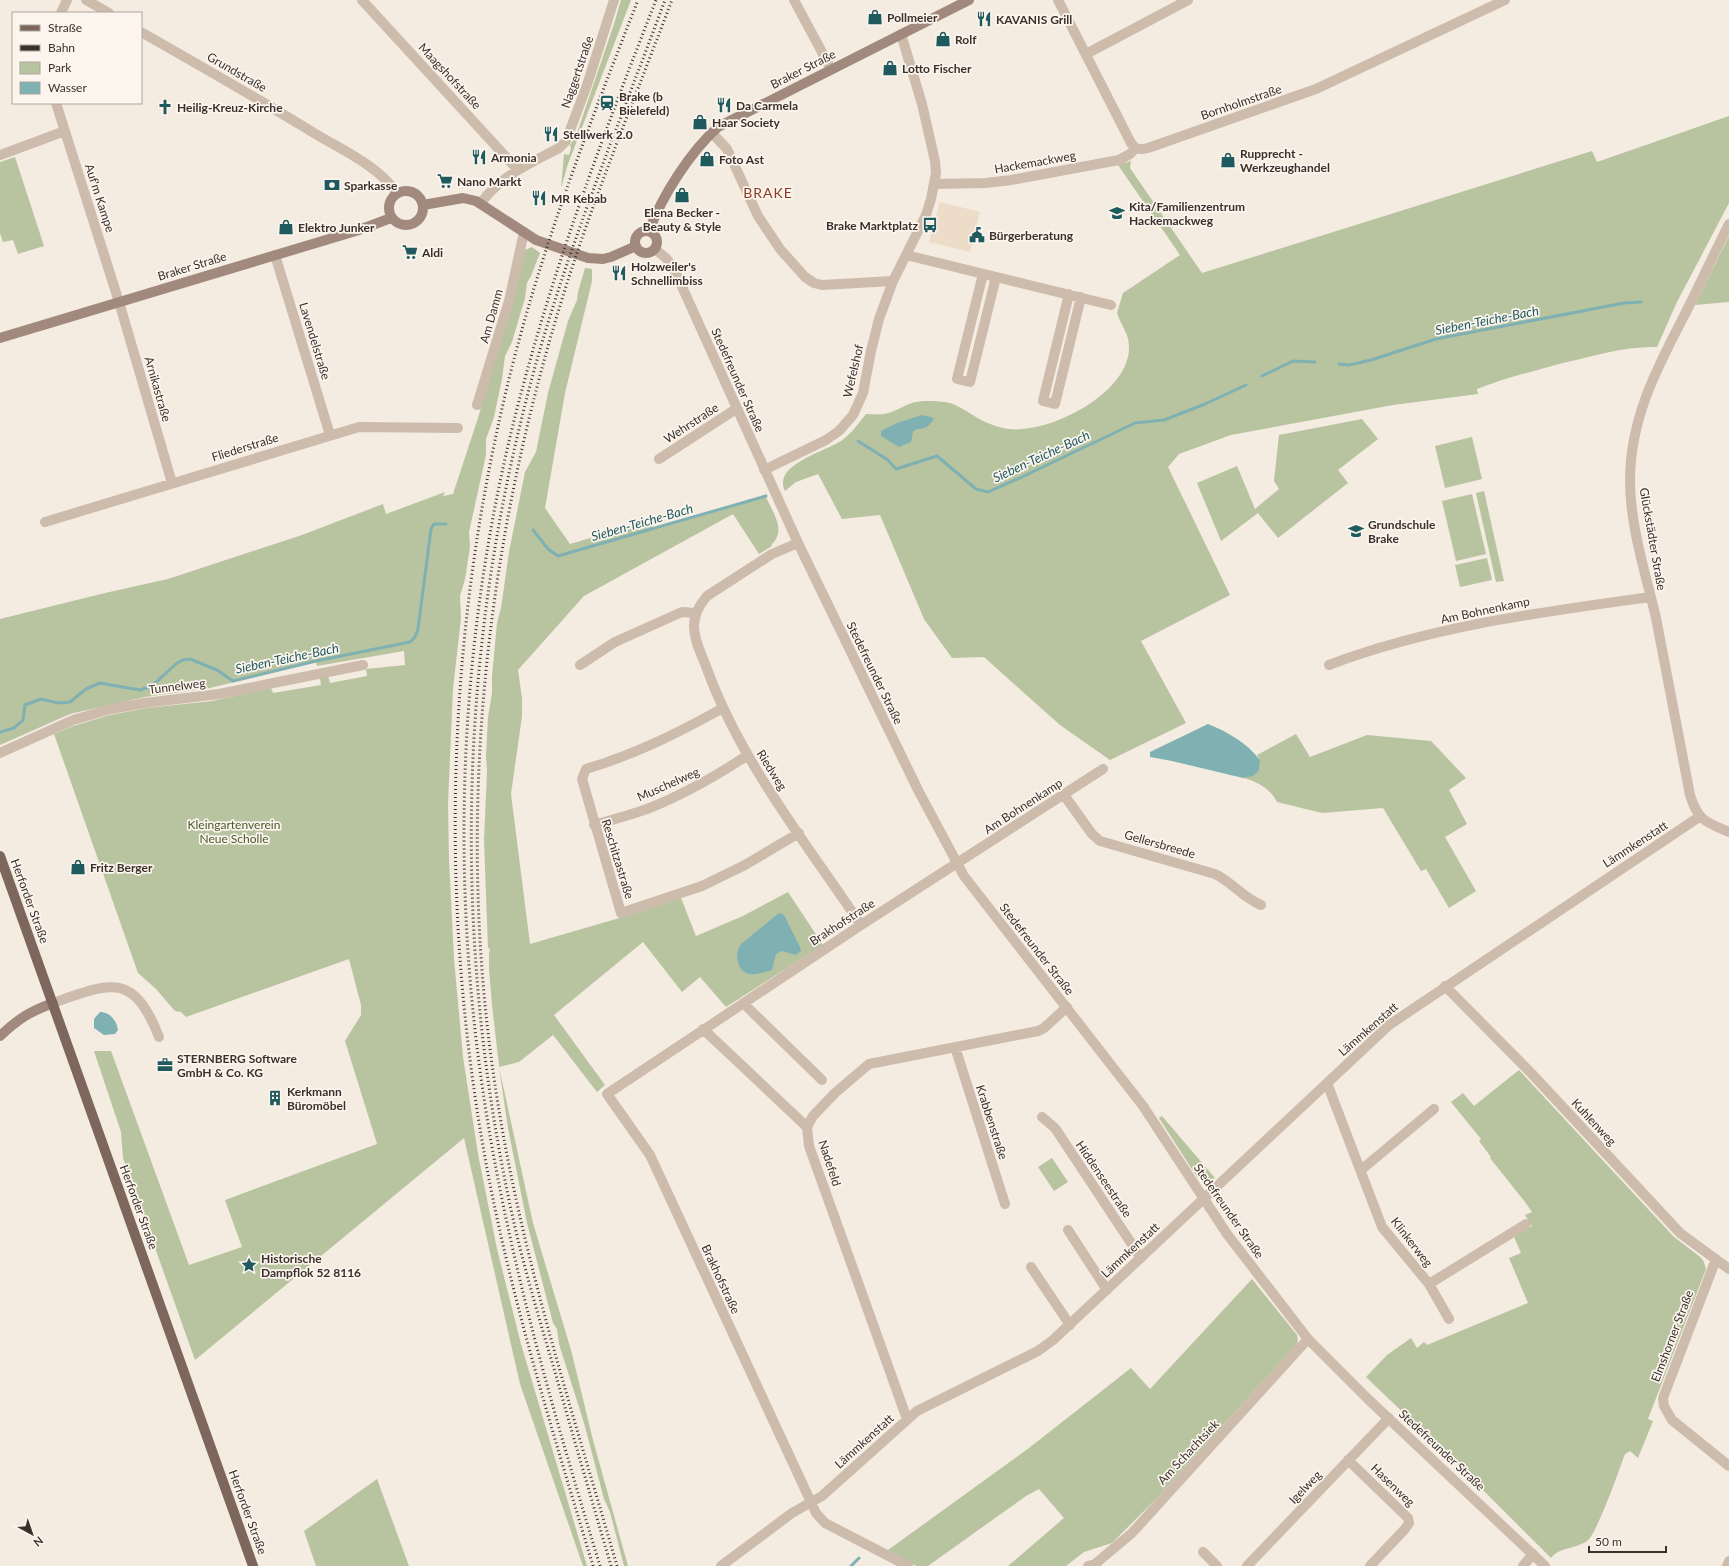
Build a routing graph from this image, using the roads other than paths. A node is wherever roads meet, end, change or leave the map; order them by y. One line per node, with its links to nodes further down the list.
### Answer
1 (66, 0): 10 (street)
2 (86, 0): 11 (street)
3 (614, 0): 21 (street, Naggertstraße)
4 (794, 0): 15 (street)
5 (969, 0): 13 (main road, Braker Straße)
6 (1058, 0): 14 (street)
7 (1188, 0): 14 (street)
8 (366, 1): 21 (street, Maagshofstraße)
9 (1500, 1): 19 (street, Bornholmstraße)
10 (61, 12)
11 (107, 12)
12 (142, 33): 23 (street, Grundstraße)
13 (901, 34): 15 (main road, Braker Straße); 22 (street, Wefelshof)
14 (1086, 54): 19 (street)
15 (830, 69): 18 (main road, Braker Straße)
16 (56, 104): 17 (street, Auf'm Kampe)
17 (65, 131): 20 (street); 39 (street, Auf'm Kampe)
18 (712, 133): 28 (main road, Braker Straße); 36 (street)
19 (1136, 148): 22 (street, Hackemackweg)
20 (0, 155)
21 (518, 170): 24 (street, Naggertstraße)
22 (934, 184): 33 (street, Wefelshof)
23 (397, 193): 25 (main road); 26 (main road)
24 (481, 204): 25 (main road); 29 (main road)
25 (423, 205): 26 (main road)
26 (392, 218): 32 (main road, Braker Straße)
27 (1729, 224): 51 (street, Glückstädter Straße)
28 (649, 231): 30 (main road); 31 (main road)
29 (524, 232): 30 (main road); 42 (street, Am Damm)
30 (636, 246): 31 (main road)
31 (655, 249): 43 (street, Stedefreunder Straße)
32 (275, 255): 39 (main road, Braker Straße); 45 (street, Lavendelstraße)
33 (906, 255): 34 (street); 36 (street, Wefelshof)
34 (984, 274): 35 (street); 35 (street)
35 (996, 277): 37 (street)
36 (893, 281): 47 (street, Wefelshof)
37 (1069, 294): 38 (street); 38 (street)
38 (1081, 297): 40 (street)
39 (119, 302): 41 (main road, Braker Straße); 48 (street, Arnikastraße)
40 (1111, 305)
41 (0, 338)
42 (477, 405)
43 (736, 409): 46 (street, Wehrstraße); 47 (street, Stedefreunder Straße)
44 (458, 428): 45 (street, Fliederstraße)
45 (330, 435): 48 (street, Fliederstraße)
46 (659, 459)
47 (764, 470): 50 (street, Stedefreunder Straße)
48 (172, 483): 49 (street, Fliederstraße)
49 (45, 522)
50 (798, 543): 52 (street); 66 (street, Stedefreunder Straße)
51 (1650, 597): 55 (street, Am Bohnenkamp); 61 (street, Glückstädter Straße)
52 (696, 613): 54 (street); 56 (street, Riedweg)
53 (363, 665): 57 (street, Tunnelweg)
54 (580, 665)
55 (1329, 665)
56 (723, 708): 58 (street, Riedweg); 62 (street, Reschitzastraße)
57 (0, 753)
58 (748, 756): 62 (street, Muschelweg); 64 (street, Riedweg)
59 (1103, 769): 60 (street, Am Bohnenkamp)
60 (1064, 795): 66 (street, Am Bohnenkamp); 67 (street, Gellersbreede)
61 (1699, 817): 63 (street); 69 (street, Lämmkenstatt)
62 (594, 825): 64 (street, Reschitzastraße)
63 (1729, 832)
64 (799, 833): 68 (street, Riedweg)
65 (0, 856): 70 (main road, Herforder Straße)
66 (957, 865): 68 (street, Brakhofstraße); 72 (street, Stedefreunder Straße)
67 (1261, 905)
68 (861, 925): 71 (street, Brakhofstraße)
69 (1445, 986): 78 (street, Lämmkenstatt); 88 (street, Kuhlenweg)
70 (53, 1003): 74 (main road); 75 (street); 105 (main road, Herforder Straße)
71 (742, 1003): 73 (street, Brakhofstraße); 77 (street)
72 (1067, 1007): 76 (street); 83 (street, Stedefreunder Straße)
73 (703, 1029): 81 (street); 100 (street, Brakhofstraße)
74 (0, 1036)
75 (159, 1038)
76 (955, 1047): 81 (street); 84 (street, Krabbenstraße)
77 (822, 1080)
78 (1327, 1083): 82 (street, Klinkerweg); 83 (street, Lämmkenstatt)
79 (1434, 1109): 82 (street)
80 (1042, 1117): 87 (street, Hiddenseestraße)
81 (806, 1127): 97 (street, Nadefeld)
82 (1361, 1170): 91 (street, Klinkerweg)
83 (1203, 1199): 87 (street, Lämmkenstatt); 95 (street, Stedefreunder Straße)
84 (1005, 1204)
85 (1526, 1224): 91 (street, Klinkerweg)
86 (1068, 1230): 92 (street, Lämmkenstatt)
87 (1141, 1258): 92 (street, Lämmkenstatt)
88 (1716, 1259): 90 (street, Kuhlenweg); 99 (street, Elmshorner Straße)
89 (1031, 1267): 94 (street)
90 (1729, 1269)
91 (1429, 1284): 93 (street, Klinkerweg)
92 (1107, 1290): 94 (street, Lämmkenstatt)
93 (1449, 1319)
94 (1070, 1325): 97 (street, Lämmkenstatt)
95 (1308, 1339): 96 (street, Stedefreunder Straße); 108 (street, Am Schachtsiek)
96 (1389, 1418): 98 (street, Igelweg); 102 (street, Stedefreunder Straße)
97 (907, 1419): 100 (street, Lämmkenstatt)
98 (1348, 1460): 110 (street, Igelweg); 111 (street, Hasenweg)
99 (1729, 1466)
100 (811, 1502): 106 (street, Lämmkenstatt); 107 (street, Brakhofstraße)
101 (1203, 1552): 109 (street)
102 (1533, 1554): 104 (street); 112 (street, Stedefreunder Straße)
103 (1729, 1562): 113 (street)
104 (1524, 1564)
105 (253, 1566)
106 (721, 1566)
107 (908, 1566)
108 (1088, 1566)
109 (1217, 1566)
110 (1248, 1566)
111 (1370, 1566)
112 (1545, 1566)
113 (1727, 1566)

